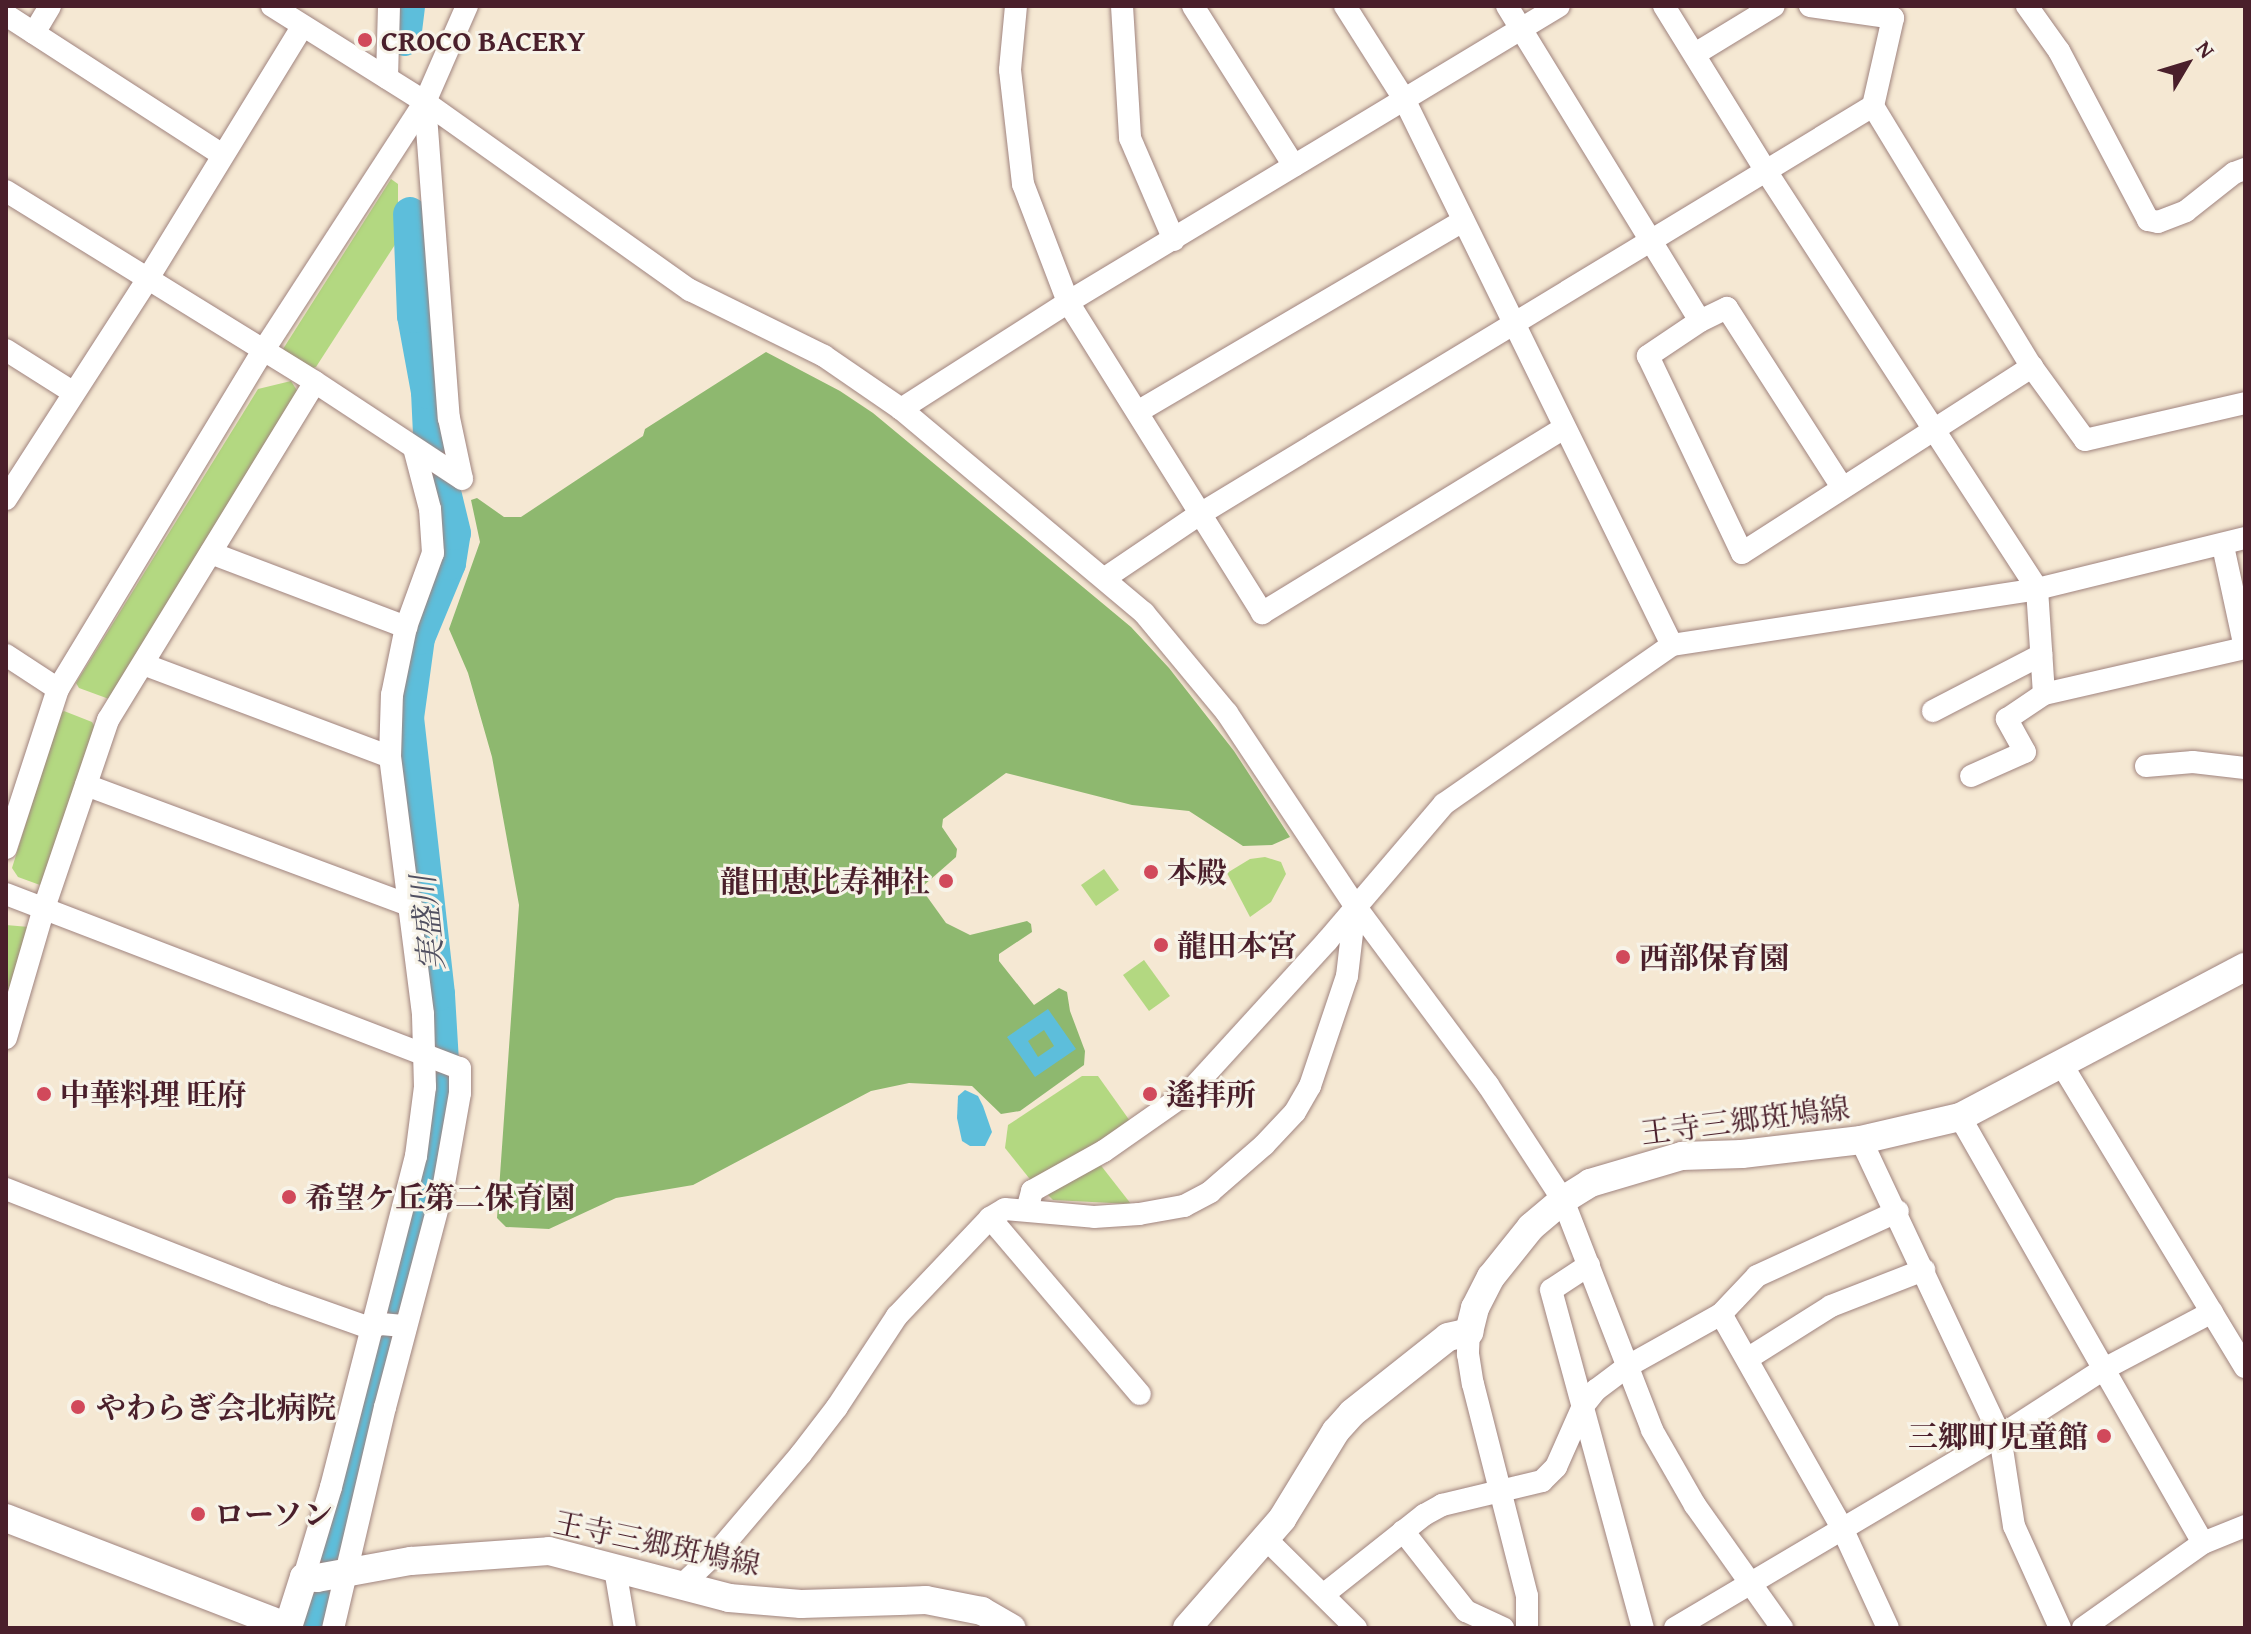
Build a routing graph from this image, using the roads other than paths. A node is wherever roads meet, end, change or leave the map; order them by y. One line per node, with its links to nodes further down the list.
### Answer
1 (50, 6): 18 (street)
2 (272, 6): 16 (street)
3 (389, 6): 20 (street)
4 (467, 6): 22 (street)
5 (1016, 6): 33 (street)
6 (1122, 6): 30 (street)
7 (1193, 6): 25 (street)
8 (1345, 6): 21 (street)
9 (1507, 6): 17 (street)
10 (1559, 6): 17 (street)
11 (1664, 6): 19 (street)
12 (1774, 6): 19 (street)
13 (1810, 6): 23 (street)
14 (2027, 6): 26 (street)
15 (6, 15): 18 (street)
16 (302, 27): 20 (street); 24 (street)
17 (1521, 29): 21 (street); 31 (street)
18 (34, 33): 24 (street)
19 (1695, 54): 27 (street)
20 (387, 78): 22 (street)
21 (1404, 99): 25 (street); 29 (street)
22 (425, 102): 37 (street); 42 (street); 46 (street)
23 (1873, 106): 27 (street); 38 (street)
24 (221, 154): 32 (street)
25 (1294, 166): 30 (street)
26 (2245, 169)
27 (1766, 171): 31 (street); 44 (street)
28 (6, 191): 32 (street)
29 (1463, 221): 35 (street); 43 (street)
30 (1174, 240): 33 (street)
31 (1653, 240): 34 (street); 35 (street)
32 (147, 280): 37 (street); 40 (street)
33 (1068, 302): 42 (street); 43 (street)
34 (1700, 321): 47 (street); 47 (street)
35 (1512, 325): 45 (street); 49 (street)
36 (6, 350): 40 (street)
37 (263, 351): 39 (street); 61 (street)
38 (2032, 367): 41 (street); 44 (street)
39 (315, 382): 46 (street); 52 (street)
40 (74, 393): 48 (street)
41 (2245, 403)
42 (901, 409): 53 (street)
43 (1139, 411): 49 (street)
44 (1935, 426): 47 (street); 54 (street)
45 (1564, 428): 49 (street); 56 (street)
46 (419, 452): 55 (street)
47 (1842, 487)
48 (6, 499)
49 (1200, 514): 53 (street)
50 (2245, 538): 51 (street)
51 (2223, 546): 54 (street); 57 (street)
52 (211, 553): 55 (street); 60 (street)
53 (1105, 578): 72 (street)
54 (2037, 589): 56 (street); 59 (street)
55 (406, 627): 64 (street)
56 (1672, 645): 72 (street)
57 (2245, 648): 62 (street)
58 (6, 655): 61 (street)
59 (2041, 655): 62 (street); 63 (street)
60 (143, 664): 64 (street); 68 (street)
61 (58, 689): 69 (street)
62 (2044, 694): 67 (street)
63 (1933, 711)
64 (390, 757): 71 (street)
65 (2146, 766): 66 (street)
66 (2245, 768)
67 (1971, 776)
68 (86, 785): 71 (street); 73 (street)
69 (6, 848)
70 (6, 894): 73 (street)
71 (411, 906): 76 (street)
72 (1355, 906): 81 (street); 82 (street); 82 (street)
73 (44, 908): 75 (street); 76 (street)
74 (2245, 967): 77 (main road, 王寺三郷斑鳩線)
75 (6, 1038)
76 (429, 1058): 89 (street); 90 (street)
77 (2062, 1065): 78 (main road, 王寺三郷斑鳩線); 87 (street)
78 (1960, 1117): 79 (main road, 王寺三郷斑鳩線); 95 (street)
79 (1861, 1140): 81 (main road, 王寺三郷斑鳩線); 83 (street)
80 (6, 1189): 89 (street)
81 (1563, 1200): 85 (street); 91 (main road, 王寺三郷斑鳩線)
82 (1027, 1210): 84 (street)
83 (1898, 1211): 86 (street); 88 (street)
84 (990, 1218): 96 (street); 109 (street)
85 (1589, 1265): 93 (street); 97 (street)
86 (1924, 1270): 92 (street); 98 (street)
87 (2212, 1312): 94 (street); 95 (street)
88 (1721, 1314): 92 (street); 93 (street)
89 (376, 1326): 90 (street); 107 (street)
90 (406, 1326): 107 (street)
91 (1469, 1332): 99 (street); 104 (main road)
92 (1747, 1359): 102 (street)
93 (1628, 1366): 97 (street); 108 (street)
94 (2245, 1367)
95 (2104, 1369): 98 (street); 105 (street)
96 (1140, 1394)
97 (1583, 1406): 99 (street); 119 (street)
98 (2000, 1436): 102 (street); 123 (street)
99 (1502, 1492): 103 (street); 118 (street)
100 (6, 1518): 111 (main road)
101 (2245, 1526): 105 (street)
102 (1842, 1528): 108 (street); 122 (street)
103 (1403, 1531): 110 (street); 117 (street)
104 (1265, 1538): 110 (street); 115 (main road)
105 (2203, 1543): 124 (street)
106 (615, 1569): 107 (main road, 王寺三郷斑鳩線); 109 (main road, 王寺三郷斑鳩線); 113 (street)
107 (326, 1575): 111 (main road); 112 (street)
108 (1752, 1585): 120 (street); 121 (street)
109 (680, 1587): 114 (main road, 王寺三郷斑鳩線)
110 (1323, 1595): 116 (street)
111 (289, 1628)
112 (333, 1628)
113 (625, 1628)
114 (1012, 1628)
115 (1187, 1628)
116 (1356, 1628)
117 (1503, 1628)
118 (1527, 1628)
119 (1643, 1628)
120 (1675, 1628)
121 (1782, 1628)
122 (1888, 1628)
123 (2060, 1628)
124 (2083, 1628)

